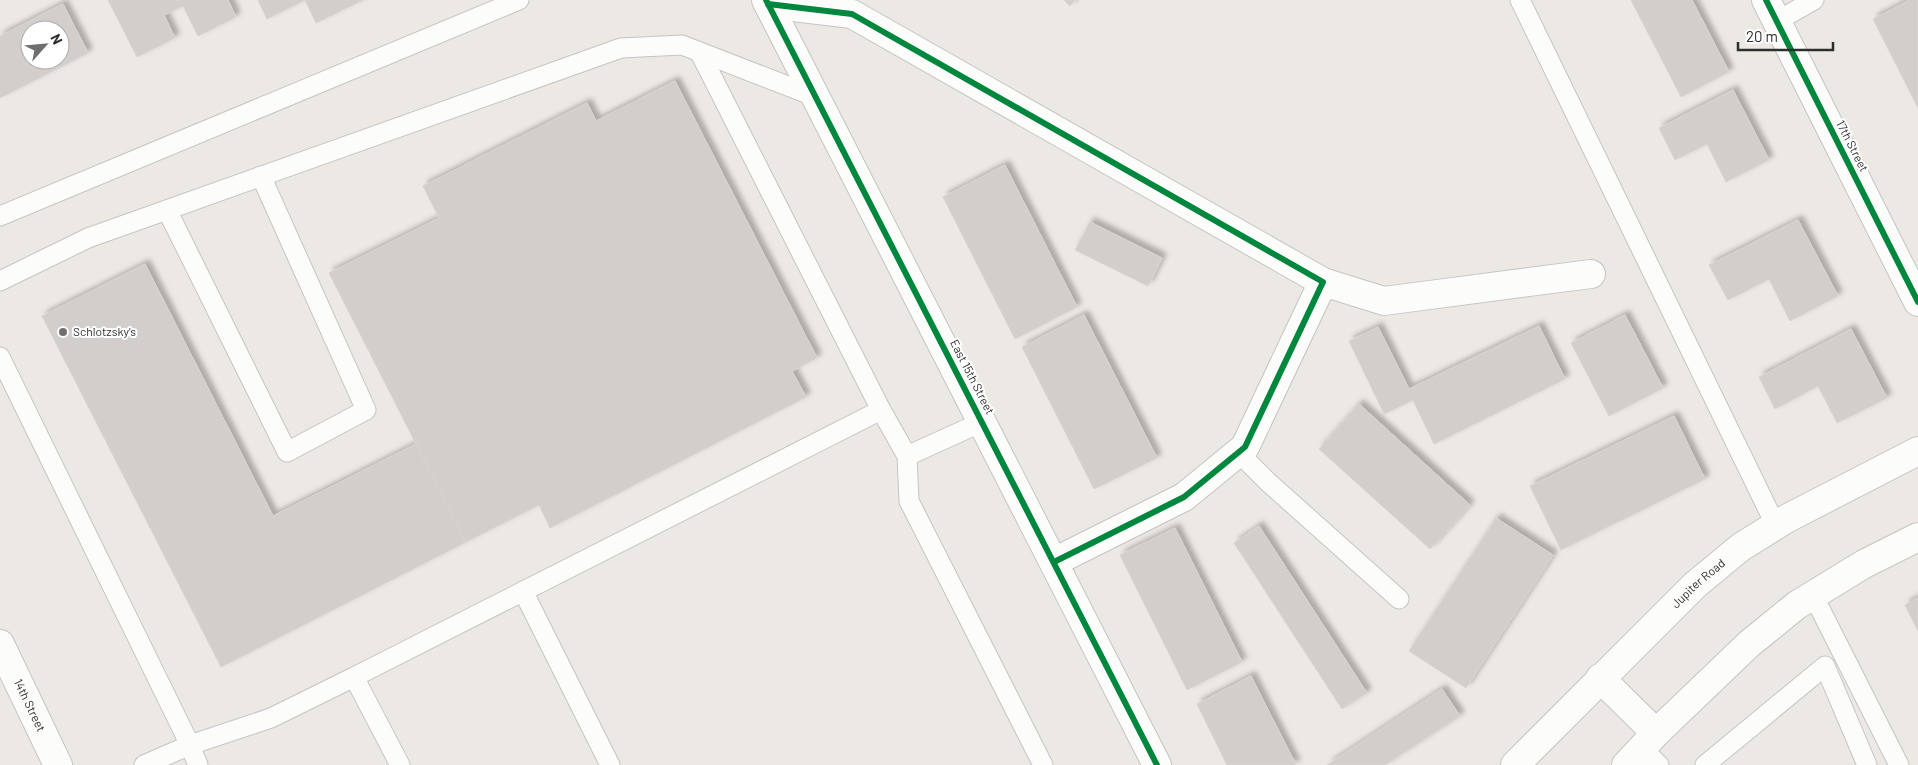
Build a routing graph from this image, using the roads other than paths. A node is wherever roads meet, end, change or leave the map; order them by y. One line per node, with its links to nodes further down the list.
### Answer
1 (519, 0): 10 (lane)
2 (1520, 0): 21 (lane)
3 (1814, 0): 5 (lane)
4 (767, 2): 7 (street, East 15th Street); 13 (street)
5 (1771, 11): 14 (street, 17th Street)
6 (700, 54): 7 (lane); 8 (lane); 16 (lane)
7 (816, 97): 17 (street, East 15th Street)
8 (261, 176): 9 (lane); 9 (lane)
9 (166, 210): 12 (lane)
10 (0, 216)
11 (1591, 274): 13 (street)
12 (0, 280)
13 (1323, 282): 19 (street)
14 (1918, 302)
15 (0, 357): 32 (lane)
16 (881, 410): 20 (lane); 24 (lane)
17 (982, 422): 20 (lane); 23 (street, East 15th Street)
18 (1918, 451): 21 (street, Jupiter Road)
19 (1239, 453): 23 (street); 26 (lane)
20 (907, 456): 39 (lane)
21 (1776, 526): 31 (street, Jupiter Road)
22 (1918, 537): 25 (street)
23 (1054, 562): 40 (street, East 15th Street)
24 (523, 591): 30 (lane); 38 (lane)
25 (1813, 595): 27 (lane); 33 (street)
26 (1399, 599)
27 (1836, 642): 29 (lane); 44 (lane)
28 (0, 644): 34 (street, 14th Street)
29 (1825, 666): 42 (lane); 43 (lane)
30 (354, 677): 32 (lane); 37 (lane)
31 (1600, 678): 33 (street); 41 (street, Jupiter Road)
32 (190, 745): 35 (lane); 36 (lane)
33 (1646, 753)
34 (58, 765)
35 (144, 765)
36 (198, 765)
37 (400, 765)
38 (610, 765)
39 (1043, 765)
40 (1157, 765)
41 (1516, 765)
42 (1706, 765)
43 (1867, 765)
44 (1898, 765)

